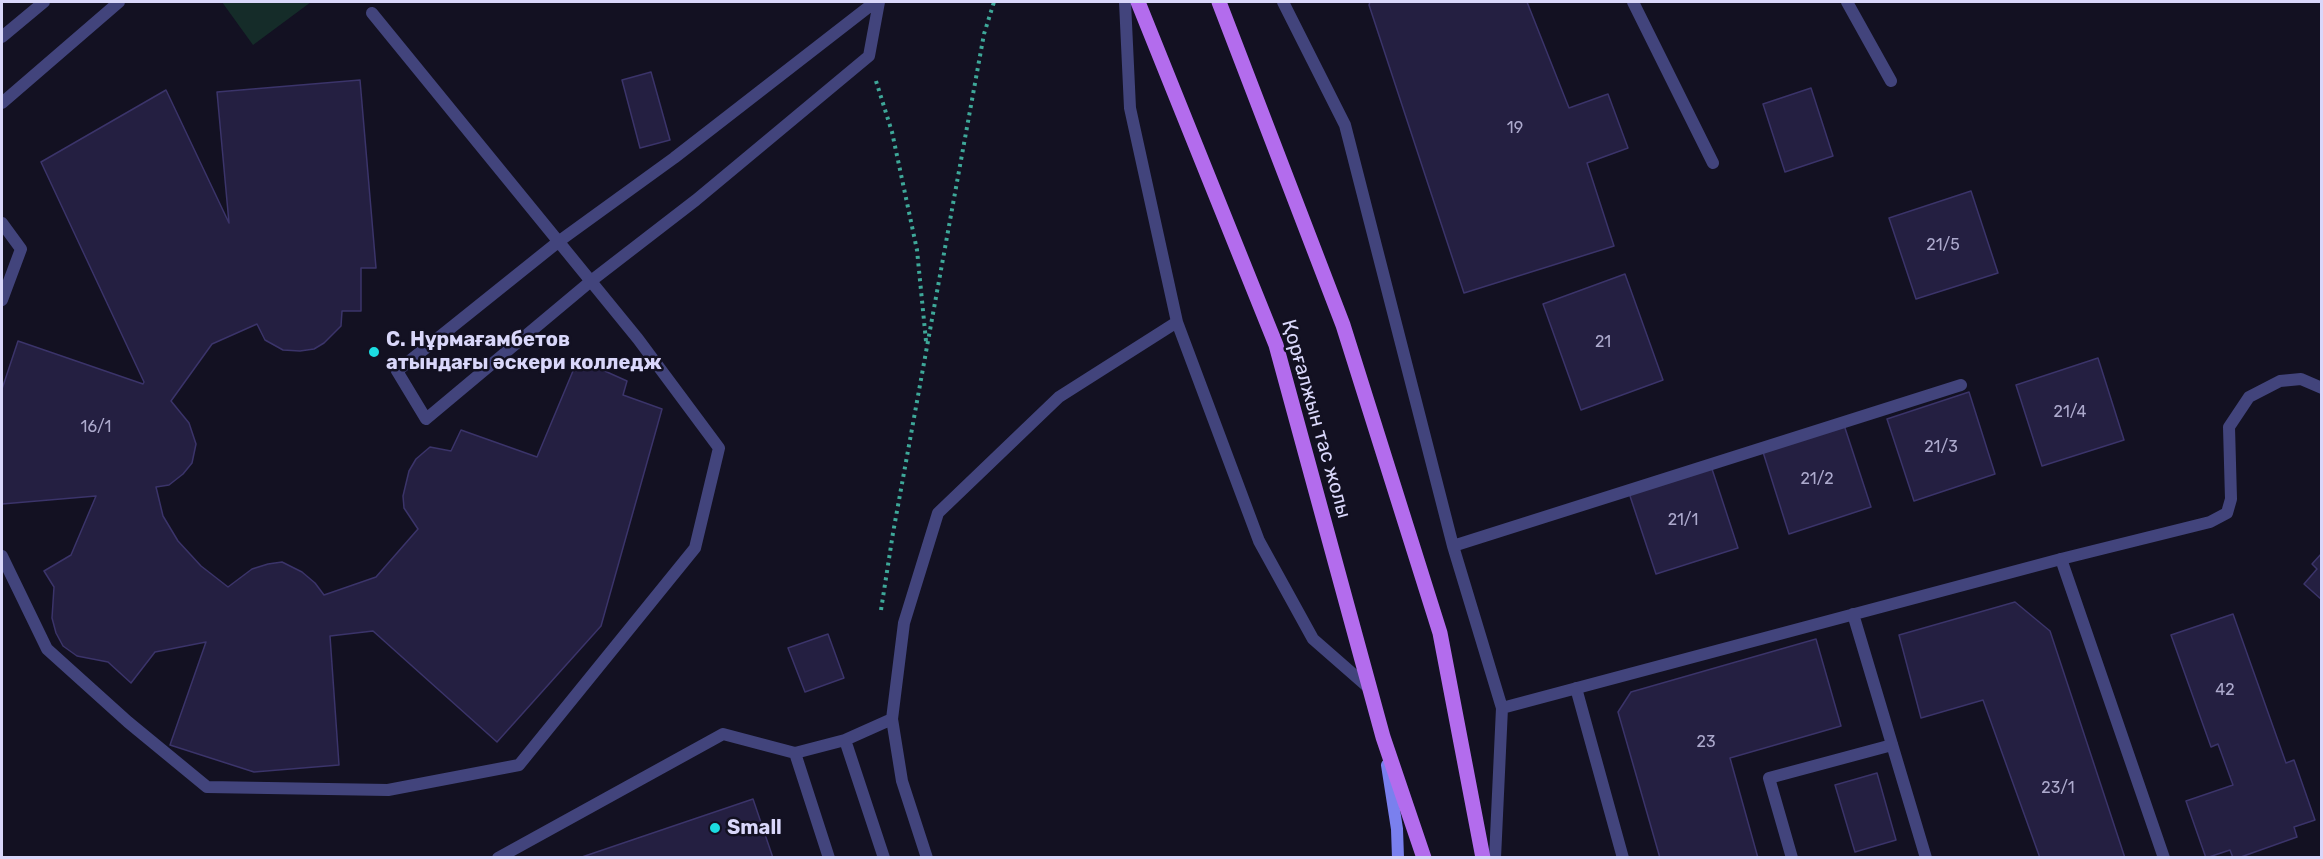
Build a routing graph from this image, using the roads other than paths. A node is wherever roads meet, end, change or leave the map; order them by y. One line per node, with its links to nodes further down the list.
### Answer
1 (44, 2): 11 (street)
2 (119, 2): 13 (street)
3 (877, 2): 16 (street); 17 (street)
4 (1125, 2): 19 (street)
5 (1138, 2): 26 (main road, Қорғалжын тас жолы)
6 (1219, 2): 41 (main road)
7 (1283, 2): 22 (street)
8 (1633, 2): 14 (street)
9 (1847, 2): 12 (street)
10 (372, 13): 16 (street)
11 (2, 37)
12 (1891, 81)
13 (2, 103)
14 (1713, 163)
15 (2, 224): 18 (street)
16 (558, 242): 17 (street); 17 (street)
17 (591, 281): 23 (street)
18 (2, 300)
19 (1177, 322): 26 (street); 29 (street)
20 (1961, 385): 22 (street)
21 (2322, 388): 24 (street)
22 (1453, 546): 28 (street)
23 (2, 556)
24 (2061, 559): 25 (street); 45 (street)
25 (1853, 614): 27 (street); 32 (street)
26 (1369, 688): 30 (main road, Қорғалжын тас жолы)
27 (1576, 688): 28 (street); 43 (street)
28 (1502, 708): 42 (street)
29 (892, 719): 31 (street); 38 (street)
30 (1383, 737): 39 (main road); 40 (main road, Қорғалжын тас жолы)
31 (845, 740): 33 (street); 37 (street)
32 (1892, 744): 34 (street); 44 (street)
33 (795, 753): 35 (street); 36 (street)
34 (1923, 857)
35 (498, 858)
36 (829, 858)
37 (884, 858)
38 (927, 858)
39 (1398, 858)
40 (1424, 858)
41 (1483, 858)
42 (1495, 858)
43 (1623, 858)
44 (1792, 858)
45 (2164, 858)

